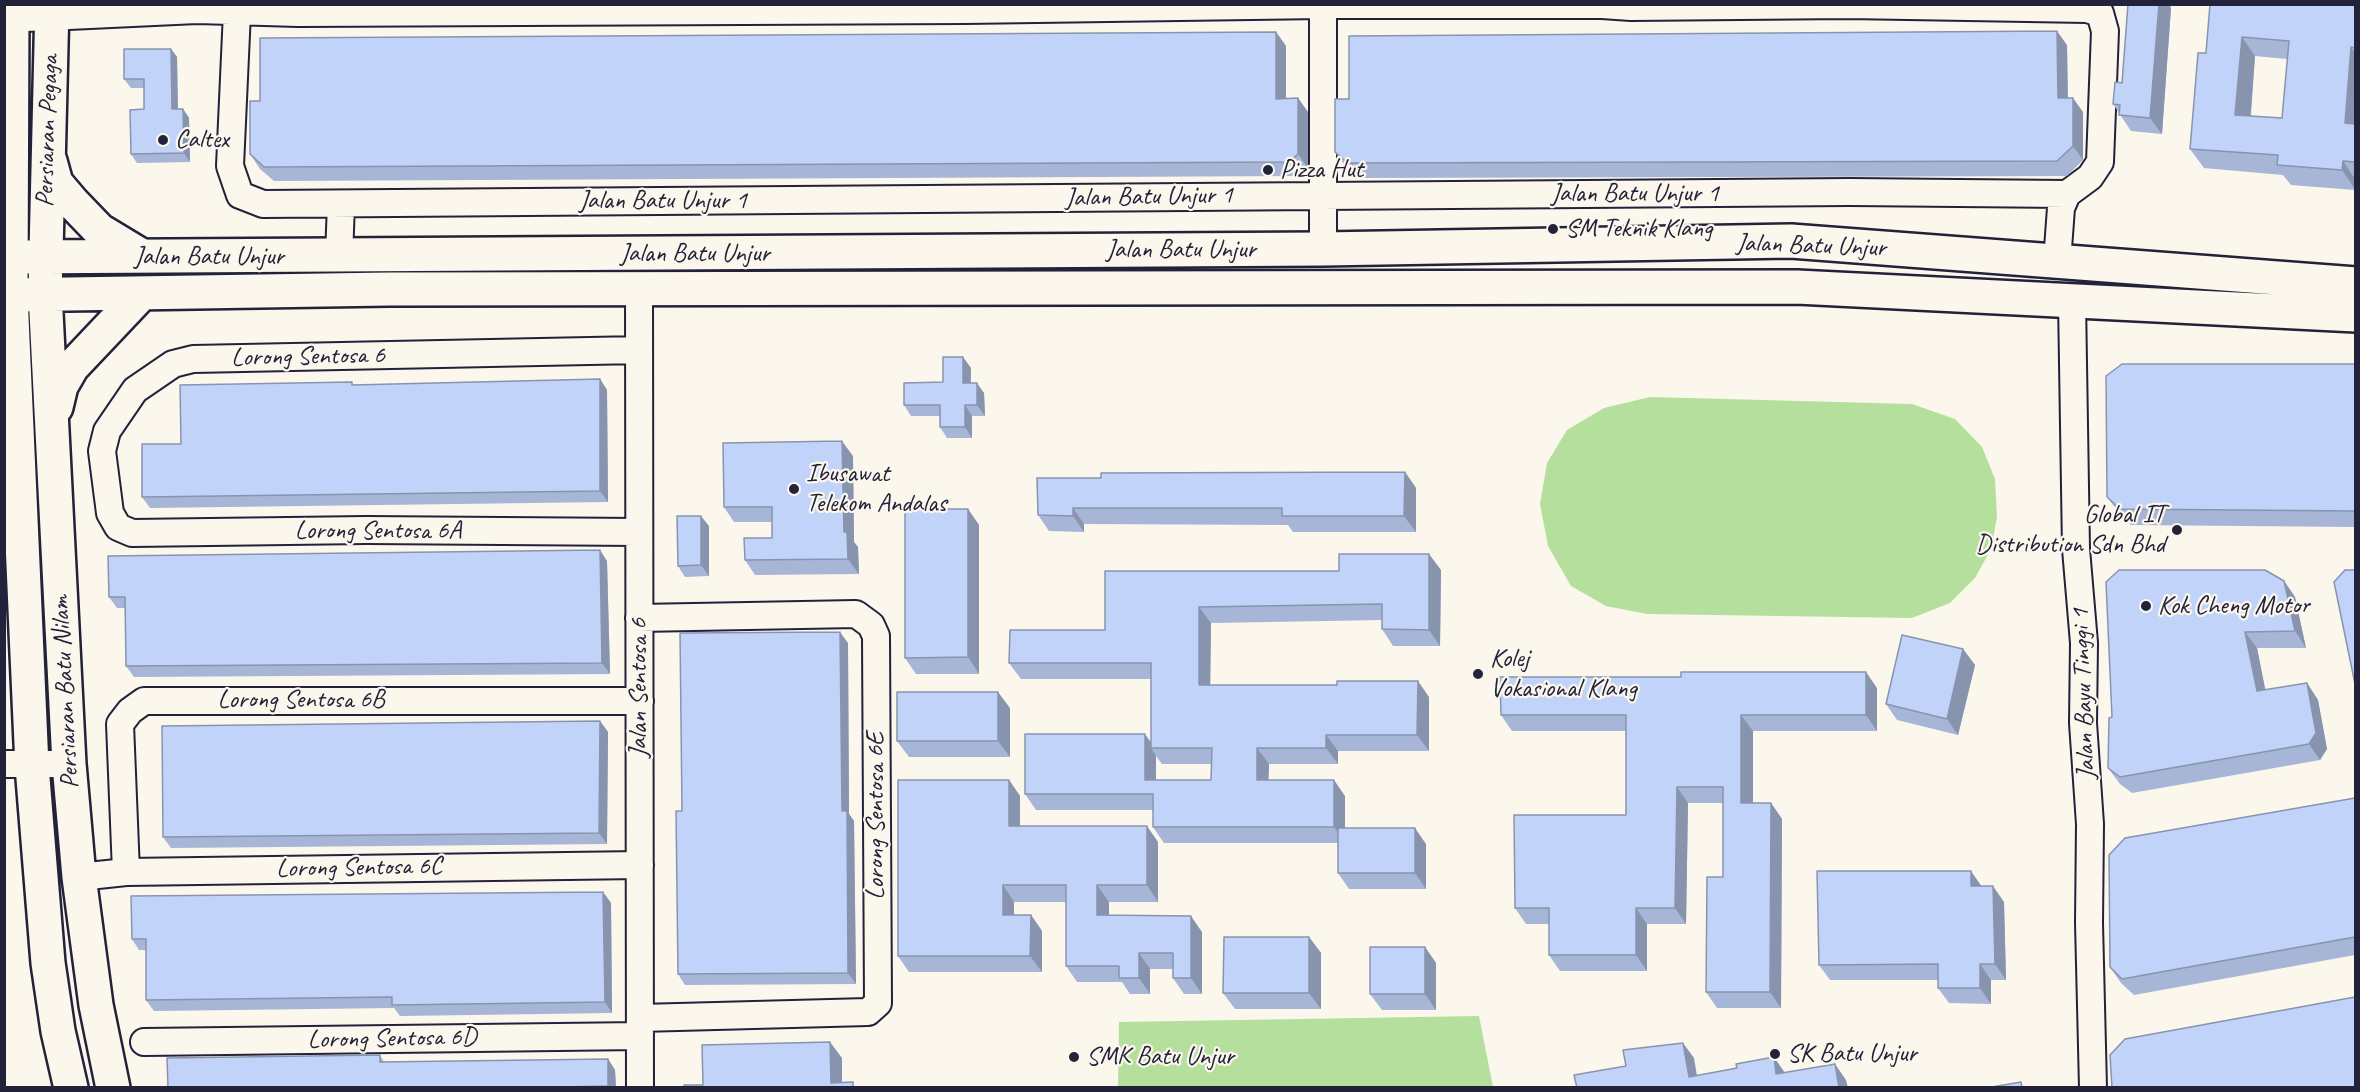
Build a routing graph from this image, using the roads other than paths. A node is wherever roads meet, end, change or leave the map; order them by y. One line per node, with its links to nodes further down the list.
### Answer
1 (1323, 5): 2 (street); 12 (street); 13 (street)
2 (1148, 6): 4 (street)
3 (624, 7): 4 (street); 5 (street)
4 (965, 7)
5 (298, 8): 8 (street)
6 (108, 9): 7 (street); 8 (street)
7 (52, 11): 9 (street); 10 (main road, Persiaran Pegaga)
8 (237, 12): 14 (street, Jalan Batu Unjur 1)
9 (9, 14): 11 (main road, Persiaran Pegaga)
10 (47, 150): 18 (main road, Persiaran Pegaga); 19 (main road)
11 (8, 160): 17 (main road, Persiaran Pegaga)
12 (2067, 194): 13 (street, Jalan Batu Unjur 1); 20 (street)
13 (1323, 196): 14 (street, Jalan Batu Unjur 1); 15 (street)
14 (341, 204): 16 (street)
15 (1323, 249): 16 (main road, Jalan Batu Unjur); 20 (main road, Jalan Batu Unjur); 22 (main road)
16 (339, 256): 19 (main road, Jalan Batu Unjur)
17 (8, 257): 18 (main road, Jalan Batu Unjur); 26 (main road, Persiaran Pegaga)
18 (45, 257): 19 (main road, Jalan Batu Unjur); 24 (main road, Persiaran Pegaga)
19 (145, 257)
20 (2057, 262): 21 (main road, Jalan Batu Unjur)
21 (2355, 284)
22 (1362, 287): 23 (main road, Jalan Batu Unjur); 27 (main road, Jalan Batu Unjur)
23 (639, 288): 25 (main road, Jalan Batu Unjur); 29 (street, Jalan Sentosa 6)
24 (45, 293): 25 (main road, Jalan Batu Unjur); 26 (main road, Jalan Batu Unjur); 31 (main road, Persiaran Batu Nilam)
25 (142, 293): 31 (main road)
26 (8, 295): 30 (main road, Persiaran Batu Nilam)
27 (2072, 302): 28 (main road, Jalan Batu Unjur); 46 (street, Jalan Bayu Tinggi 1)
28 (2355, 315)
29 (639, 350): 32 (street, Lorong Sentosa 6); 33 (street, Jalan Sentosa 6)
30 (10, 386): 37 (main road, Persiaran Batu Nilam)
31 (52, 427): 36 (main road, Persiaran Batu Nilam)
32 (118, 527): 33 (street, Lorong Sentosa 6A)
33 (639, 532): 34 (street, Jalan Sentosa 6)
34 (639, 618): 35 (street, Jalan Sentosa 6); 41 (street, Lorong Sentosa 6E)
35 (640, 701): 38 (street, Jalan Sentosa 6); 39 (street, Lorong Sentosa 6B)
36 (69, 764): 37 (street); 40 (main road, Persiaran Batu Nilam)
37 (18, 765): 43 (main road, Persiaran Batu Nilam)
38 (640, 865): 39 (street, Lorong Sentosa 6C); 41 (street, Jalan Sentosa 6)
39 (126, 872): 40 (street, Lorong Sentosa 6C)
40 (79, 877): 44 (main road, Persiaran Batu Nilam)
41 (640, 1027): 42 (street, Lorong Sentosa 6D); 45 (street, Jalan Sentosa 6)
42 (144, 1042)
43 (70, 1088)
44 (113, 1088)
45 (640, 1088)
46 (2093, 1088)

